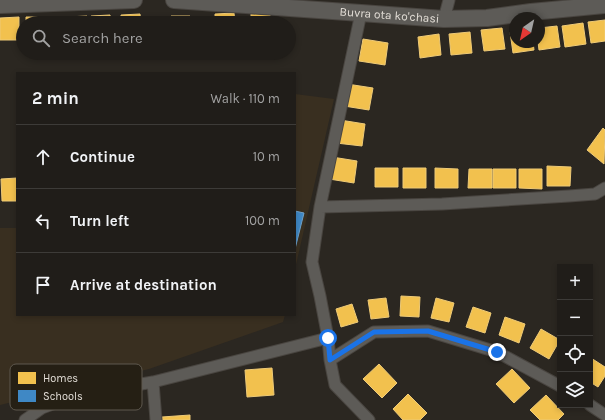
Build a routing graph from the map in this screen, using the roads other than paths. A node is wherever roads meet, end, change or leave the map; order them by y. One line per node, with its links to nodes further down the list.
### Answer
1 (134, 0): 5 (main road)
2 (174, 0): 4 (main road, Buvra ota ko'chasi)
3 (449, 0): 8 (street)
4 (215, 1): 7 (main road, Buvra ota ko'chasi)
5 (0, 5)
6 (605, 5): 8 (main road, Buvra ota ko'chasi)
7 (361, 12): 8 (main road, Buvra ota ko'chasi); 10 (street)
8 (444, 19)
9 (605, 188): 10 (street)
10 (320, 207): 11 (street)
11 (328, 338): 12 (street); 13 (street)
12 (330, 360): 15 (street); 21 (street)
13 (153, 382): 14 (street); 20 (street)
14 (142, 384)
15 (557, 384)
16 (593, 407): 18 (street)
17 (39, 410): 19 (street)
18 (605, 415)
19 (25, 420)
20 (156, 420)
21 (369, 420)

